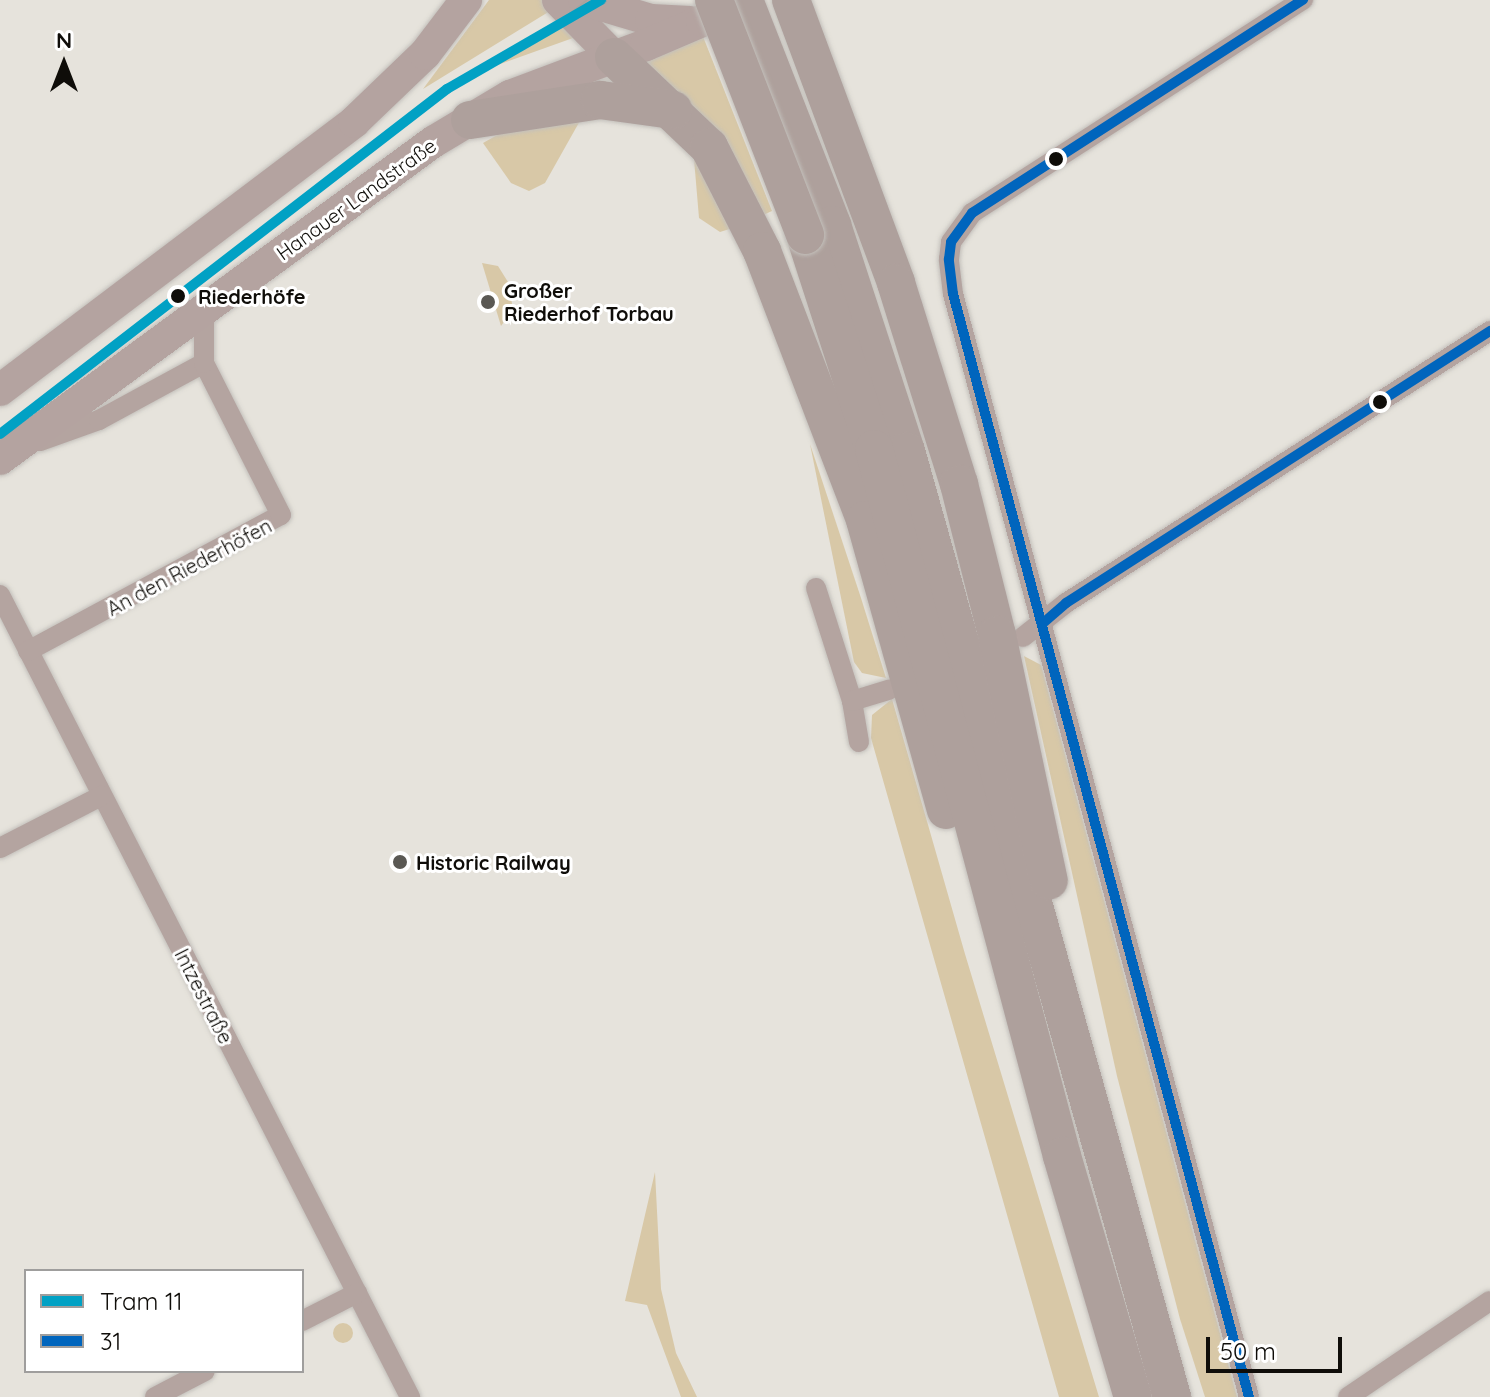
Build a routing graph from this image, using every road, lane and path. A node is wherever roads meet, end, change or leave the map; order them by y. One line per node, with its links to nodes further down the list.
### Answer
1 (466, 0): 16 (main road)
2 (558, 0): 8 (main road)
3 (584, 0): 7 (main road)
4 (791, 0): 11 (highway)
5 (813, 0): 11 (highway)
6 (1303, 0): 20 (street)
7 (720, 6): 8 (main road, Hanauer Landstraße); 12 (highway, bridge)
8 (614, 57): 9 (highway); 10 (main road, Hanauer Landstraße)
9 (675, 111): 10 (highway); 28 (highway)
10 (470, 120): 13 (main road, Hanauer Landstraße)
11 (846, 146): 29 (highway)
12 (818, 230): 28 (highway); 29 (highway)
13 (204, 311): 15 (street, An den Riederhöfen); 17 (main road, Hanauer Landstraße)
14 (1490, 331): 20 (street)
15 (204, 363): 17 (street); 22 (street, An den Riederhöfen)
16 (0, 390)
17 (7, 455)
18 (816, 588): 24 (street)
19 (0, 595): 22 (street, Intzestraße)
20 (1042, 624): 21 (street); 38 (street)
21 (1023, 637)
22 (28, 651): 26 (street, Intzestraße)
23 (889, 690): 24 (street)
24 (852, 701): 25 (street)
25 (859, 742)
26 (101, 796): 27 (street); 30 (street, Intzestraße)
27 (0, 848)
28 (1018, 990): 36 (highway)
29 (1095, 1131): 37 (highway)
30 (357, 1293): 32 (street); 35 (street, Intzestraße)
31 (1490, 1301): 39 (street)
32 (304, 1320)
33 (201, 1373): 34 (street)
34 (155, 1397)
35 (410, 1397)
36 (1133, 1397)
37 (1172, 1397)
38 (1249, 1397)
39 (1348, 1397)

